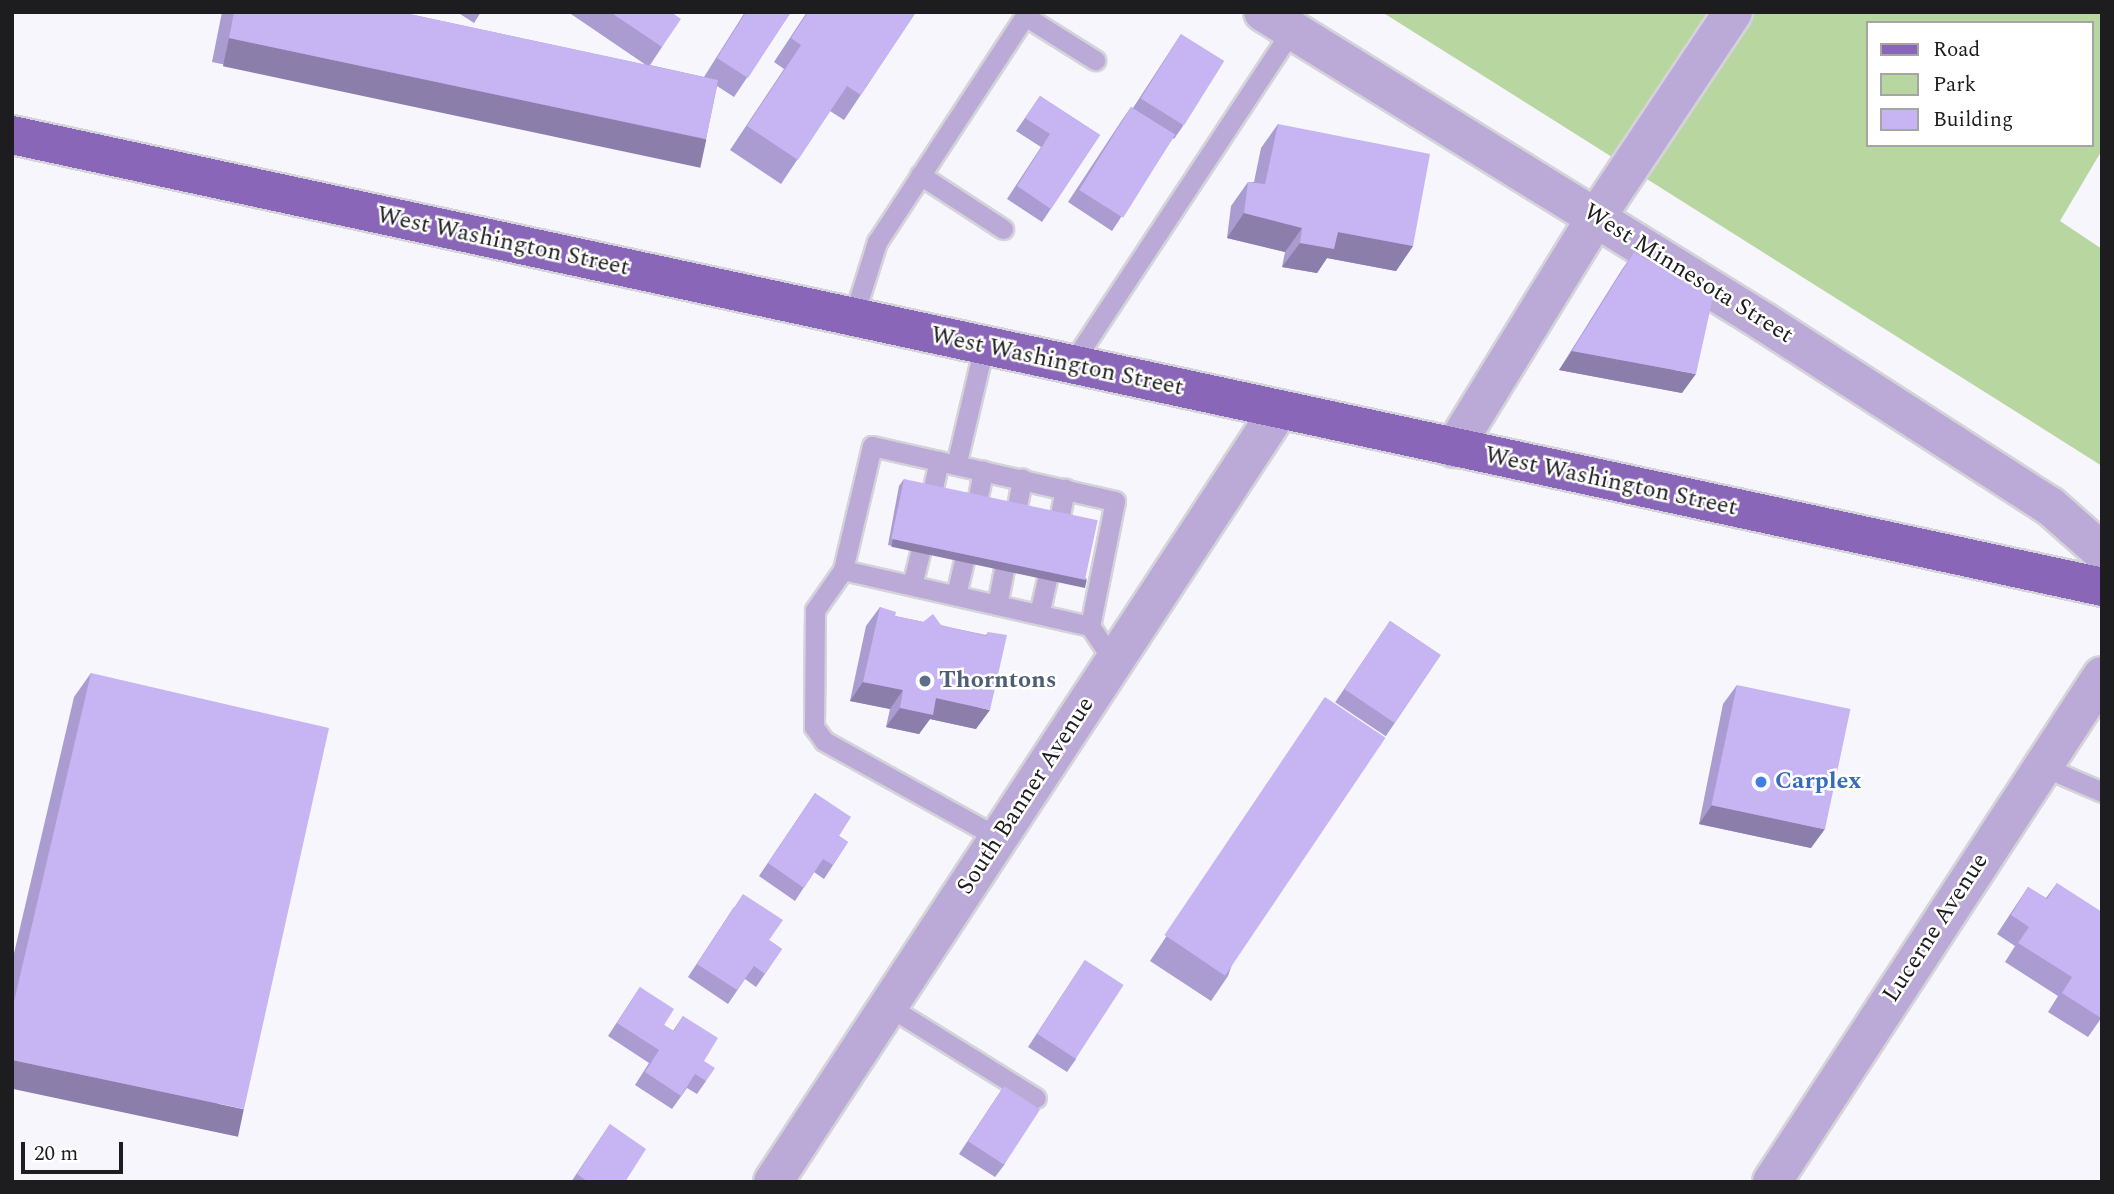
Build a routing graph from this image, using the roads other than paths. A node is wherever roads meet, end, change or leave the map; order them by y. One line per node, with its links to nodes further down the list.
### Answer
1 (1733, 12): 6 (street)
2 (1277, 21): 6 (street, West Minnesota Street); 10 (lane)
3 (1096, 60): 5 (lane)
4 (12, 135): 8 (main road, West Washington Street)
5 (920, 175): 7 (lane); 8 (lane)
6 (1597, 216): 12 (street); 22 (street, West Minnesota Street)
7 (1003, 229)
8 (853, 318): 9 (main road, West Washington Street)
9 (984, 346): 10 (main road, West Washington Street); 13 (lane)
10 (1071, 365): 11 (main road, West Washington Street)
11 (1279, 410): 12 (main road, West Washington Street); 33 (street, South Banner Avenue)
12 (1454, 448): 28 (main road, West Washington Street)
13 (948, 463): 14 (lane); 17 (lane); 25 (lane)
14 (983, 471): 15 (lane); 18 (lane)
15 (1022, 479): 16 (lane); 19 (lane)
16 (1065, 489): 20 (lane); 32 (lane)
17 (932, 493)
18 (976, 502)
19 (1016, 511)
20 (1059, 520)
21 (920, 552): 27 (lane)
22 (2102, 552)
23 (964, 561): 29 (lane)
24 (1004, 569): 30 (lane)
25 (843, 570): 27 (lane); 37 (lane)
26 (1047, 578): 31 (lane)
27 (912, 585): 29 (lane)
28 (2102, 587)
29 (956, 595): 30 (lane)
30 (997, 605): 31 (lane)
31 (1039, 614): 32 (lane)
32 (1090, 626): 33 (lane)
33 (1114, 662): 37 (street, South Banner Avenue)
34 (2102, 676): 35 (street, Lucerne Avenue)
35 (2042, 766): 36 (lane); 41 (street, Lucerne Avenue)
36 (2102, 792)
37 (999, 838): 38 (street, South Banner Avenue)
38 (888, 1006): 39 (lane); 40 (street, South Banner Avenue)
39 (1035, 1098)
40 (773, 1182)
41 (1772, 1182)

